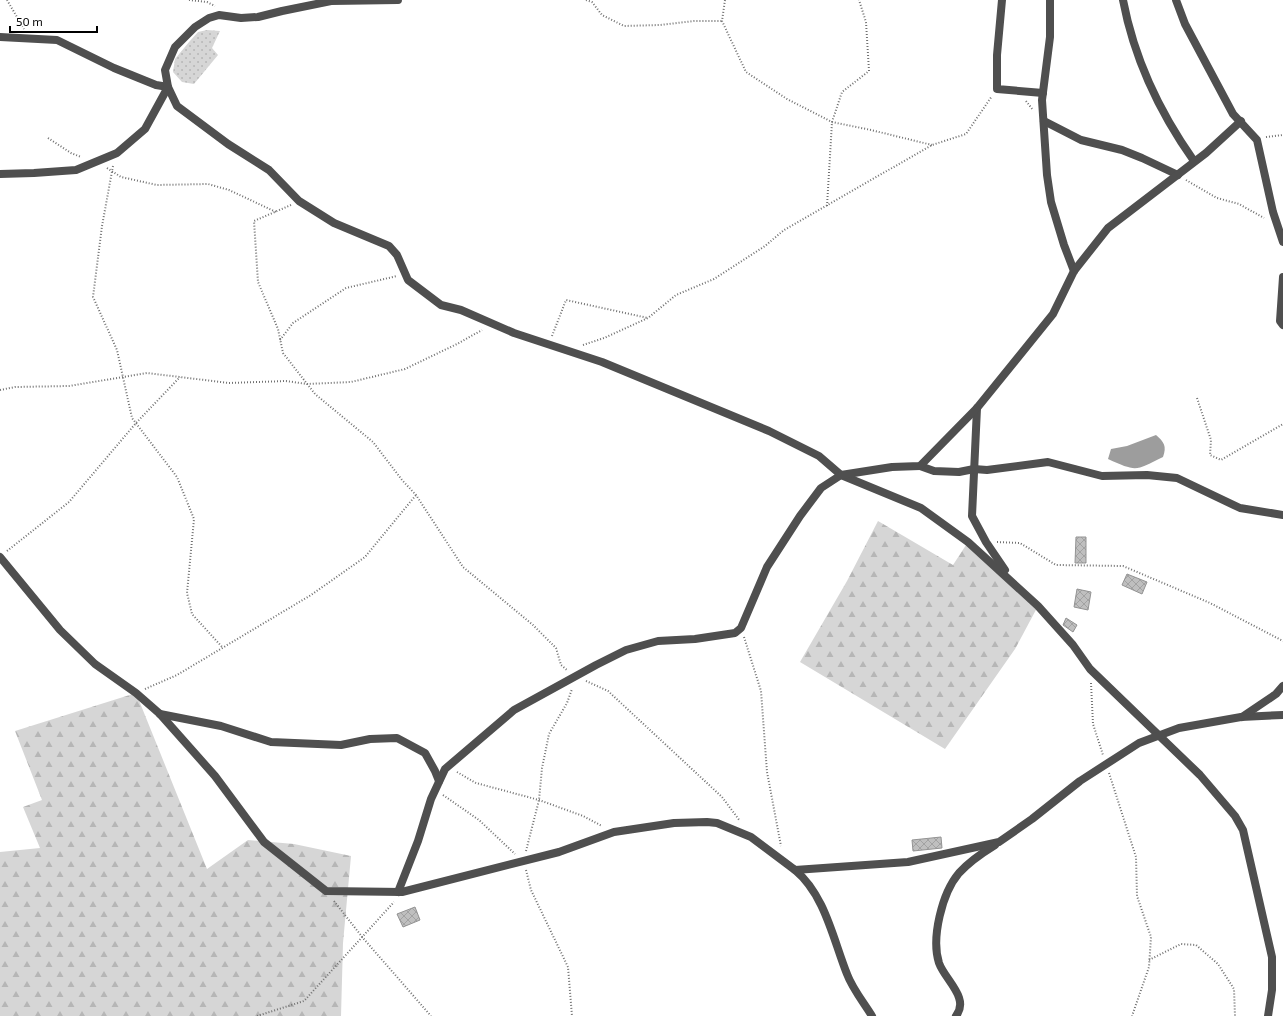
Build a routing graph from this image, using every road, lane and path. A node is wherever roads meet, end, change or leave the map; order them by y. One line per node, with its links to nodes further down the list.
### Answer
1 (7, 0): 12 (path)
2 (398, 0): 13 (street)
3 (586, 0): 10 (path)
4 (725, 0): 10 (path)
5 (859, 0): 19 (path)
6 (1002, 0): 14 (street)
7 (1050, 0): 16 (street)
8 (1123, 0): 26 (street)
9 (1176, 0): 18 (street)
10 (722, 20): 19 (path)
11 (0, 37): 12 (street)
12 (40, 39): 13 (street)
13 (168, 87): 24 (street); 30 (street)
14 (997, 89): 15 (street); 23 (path)
15 (1018, 91): 16 (street); 17 (path)
16 (1043, 93): 17 (street)
17 (1044, 121): 29 (street); 35 (street)
18 (1241, 121): 22 (street); 26 (street)
19 (832, 122): 23 (path); 31 (path)
20 (1283, 135): 22 (path)
21 (48, 138): 25 (path)
22 (1257, 140): 33 (street)
23 (932, 145): 31 (path)
24 (116, 153): 25 (street); 27 (path)
25 (96, 162): 27 (path); 28 (street)
26 (1194, 162): 29 (street)
27 (111, 170): 32 (path); 44 (path)
28 (0, 174)
29 (1178, 175): 33 (path); 35 (street)
30 (299, 201): 32 (path); 36 (street)
31 (827, 206): 38 (path)
32 (276, 212): 41 (path)
33 (1278, 228): 34 (street)
34 (1283, 242)
35 (1074, 272): 49 (street)
36 (404, 275): 39 (street); 41 (path)
37 (1283, 278): 40 (street)
38 (648, 318): 42 (path); 43 (path)
39 (492, 325): 42 (street); 46 (path)
40 (1283, 325)
41 (280, 340): 46 (path)
42 (548, 345): 43 (street)
43 (566, 351): 54 (street)
44 (123, 377): 45 (path); 47 (path); 50 (path)
45 (180, 377): 46 (path); 50 (path)
46 (307, 384): 55 (path)
47 (0, 390)
48 (1197, 398): 51 (path)
49 (977, 408): 52 (street); 53 (street)
50 (136, 423): 58 (path); 62 (path)
51 (1283, 424)
52 (920, 466): 53 (street); 54 (street)
53 (974, 469): 56 (street); 57 (street)
54 (841, 475): 59 (street); 60 (street)
55 (416, 495): 62 (path); 64 (path)
56 (1283, 516)
57 (986, 542): 59 (street); 61 (path)
58 (3, 555): 66 (street)
59 (1013, 581): 63 (street)
60 (741, 628): 64 (street); 77 (path)
61 (1283, 641)
62 (223, 648): 66 (path)
63 (1090, 669): 70 (street); 71 (path)
64 (576, 677): 72 (street); 75 (path)
65 (1283, 686): 69 (street)
66 (136, 693): 67 (street)
67 (160, 714): 73 (street); 80 (street)
68 (1283, 715): 69 (street)
69 (1241, 717): 70 (street)
70 (1159, 735): 71 (street); 90 (street)
71 (1106, 764): 76 (street); 83 (path)
72 (447, 767): 73 (street); 74 (path)
73 (439, 781): 78 (path); 81 (street)
74 (614, 832): 75 (street); 78 (street)
75 (751, 836): 77 (street)
76 (999, 842): 79 (street); 87 (street)
77 (783, 861): 79 (street)
78 (524, 862): 81 (street)
79 (795, 870): 86 (street)
80 (326, 890): 81 (street); 82 (path)
81 (398, 892): 82 (path)
82 (363, 938): 84 (path); 85 (path)
83 (1149, 960): 88 (path); 89 (path)
84 (257, 1016)
85 (431, 1016)
86 (872, 1016)
87 (956, 1016)
88 (1132, 1016)
89 (1235, 1016)
90 (1268, 1016)

